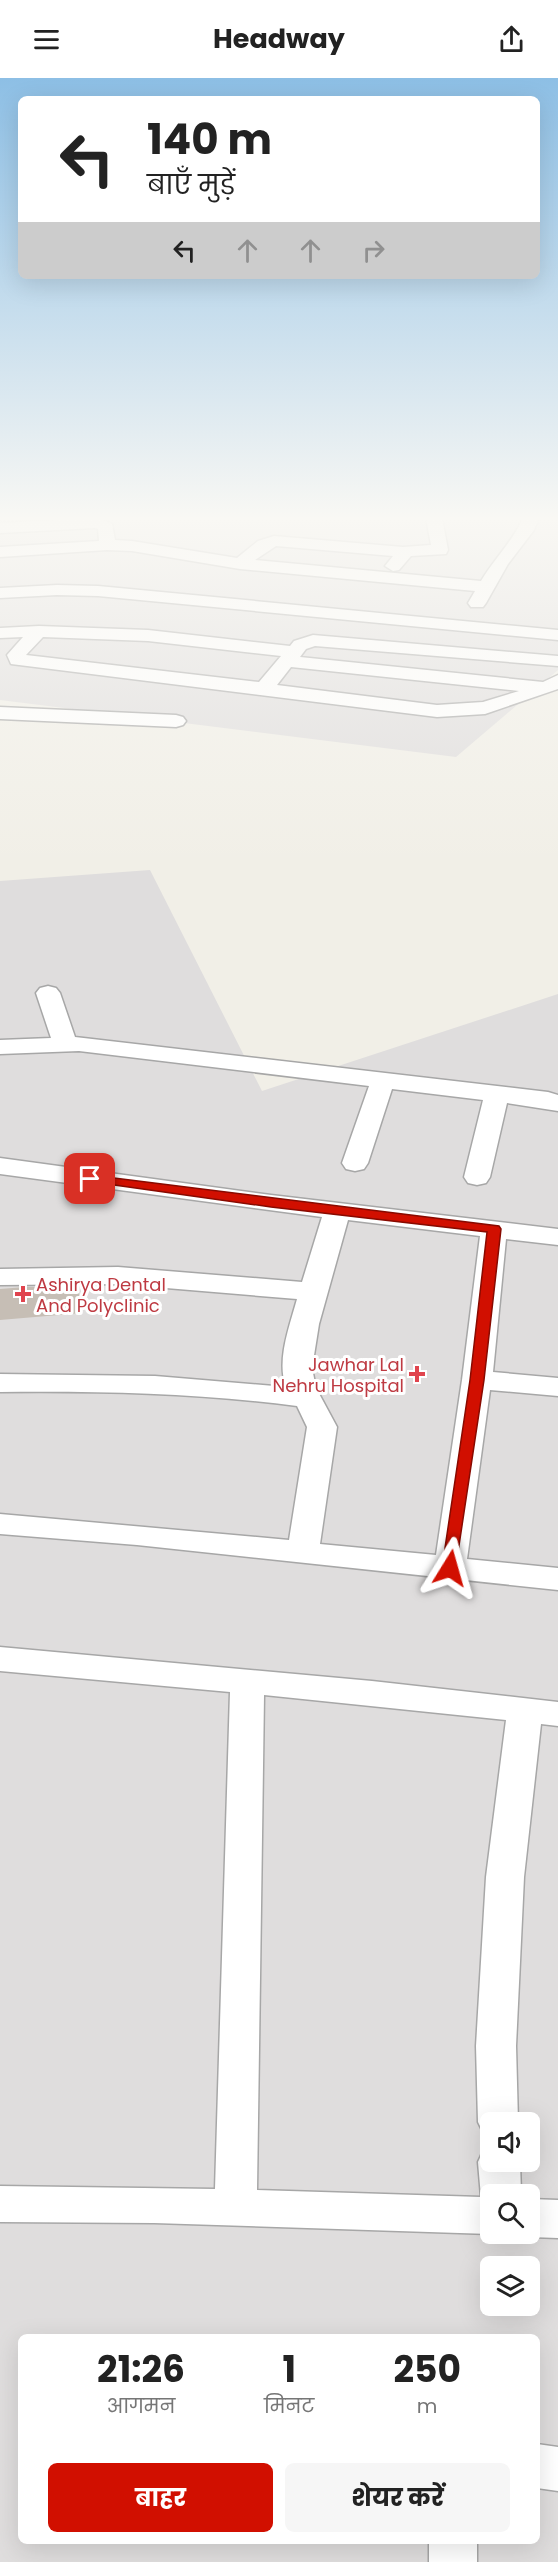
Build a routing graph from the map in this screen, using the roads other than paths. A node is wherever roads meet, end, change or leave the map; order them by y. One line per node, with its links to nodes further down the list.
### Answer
1 (40, 634): 10 (street)
2 (86, 634): 5 (street)
3 (166, 634): 5 (street)
4 (268, 634): 6 (street)
5 (162, 639): 6 (street)
6 (260, 648): 7 (street)
7 (291, 656): 8 (street); 9 (street); 10 (street)
8 (558, 661)
9 (553, 684): 10 (street)
10 (264, 688)
11 (0, 713): 12 (street)
12 (176, 721)
13 (48, 993): 14 (street)
14 (65, 1044): 15 (street); 16 (street)
15 (0, 1047)
16 (382, 1080): 17 (street); 19 (street)
17 (497, 1094): 18 (street); 21 (street)
18 (558, 1103)
19 (355, 1163)
20 (0, 1166): 22 (street)
21 (477, 1177)
22 (337, 1211): 23 (street); 26 (street)
23 (494, 1229): 24 (street); 27 (street)
24 (558, 1237)
25 (0, 1277): 26 (street)
26 (315, 1292): 30 (street)
27 (477, 1380): 29 (street); 33 (street)
28 (0, 1383): 30 (street)
29 (558, 1387)
30 (309, 1399): 32 (street)
31 (0, 1524): 32 (street)
32 (303, 1553): 33 (street)
33 (450, 1568): 34 (street)
34 (558, 1580)
35 (0, 1659): 36 (street)
36 (247, 1682): 37 (street); 40 (street)
37 (542, 1712): 38 (street)
38 (498, 2112)
39 (0, 2204): 40 (street)
40 (236, 2207): 41 (street)
41 (480, 2216)
42 (540, 2218): 43 (street)
43 (558, 2219)
44 (540, 2466): 45 (street)
45 (558, 2469)
46 (453, 2544): 47 (street)
47 (453, 2562)

